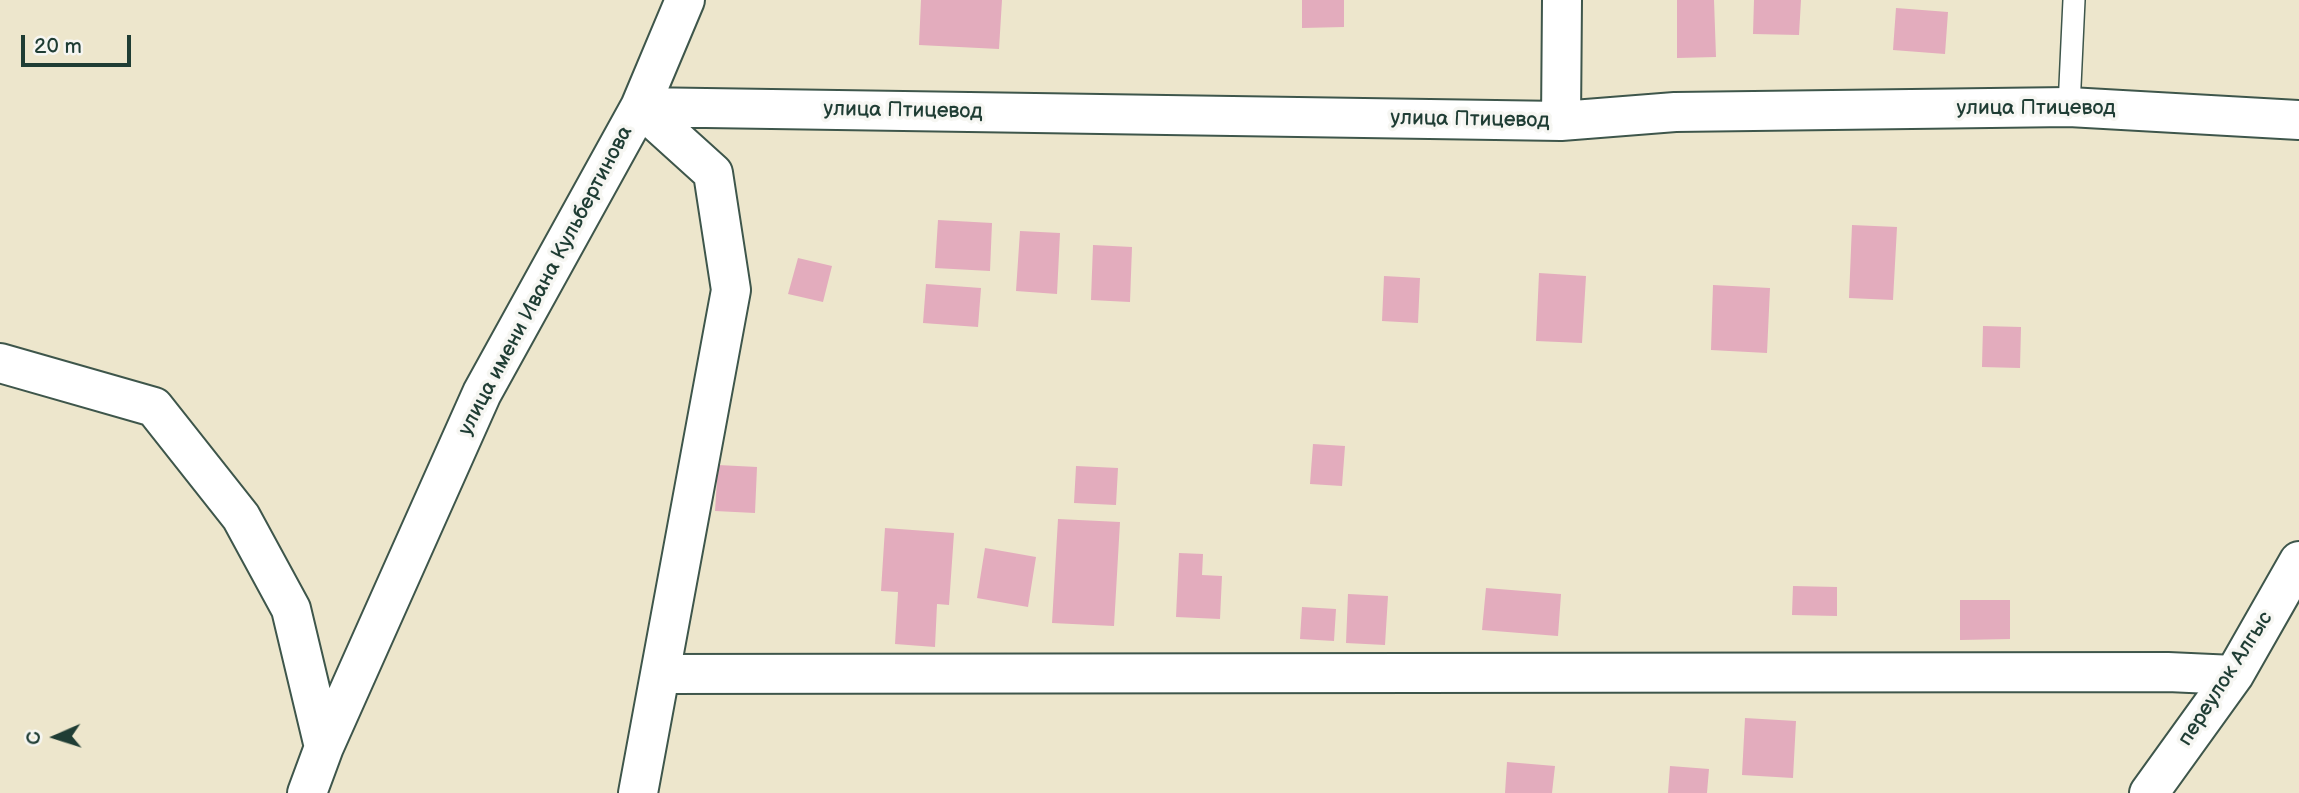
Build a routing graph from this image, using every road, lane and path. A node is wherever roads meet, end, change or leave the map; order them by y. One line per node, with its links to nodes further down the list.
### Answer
1 (685, 0): 4 (street, улица имени Ивана Кульбертинова)
2 (1562, 0): 7 (street)
3 (2074, 0): 5 (lane)
4 (640, 107): 7 (street, улица Птицевод); 10 (street); 12 (street, улица имени Ивана Кульбертинова)
5 (2069, 107): 6 (street, улица Птицевод); 7 (street, улица Птицевод)
6 (2299, 120)
7 (1561, 121)
8 (0, 363): 12 (street)
9 (2299, 561): 11 (street, переулок Алгыс)
10 (660, 674): 11 (street); 14 (street)
11 (2234, 675): 15 (street, переулок Алгыс)
12 (324, 747): 13 (street, улица имени Ивана Кульбертинова)
13 (307, 793)
14 (638, 793)
15 (2149, 793)

